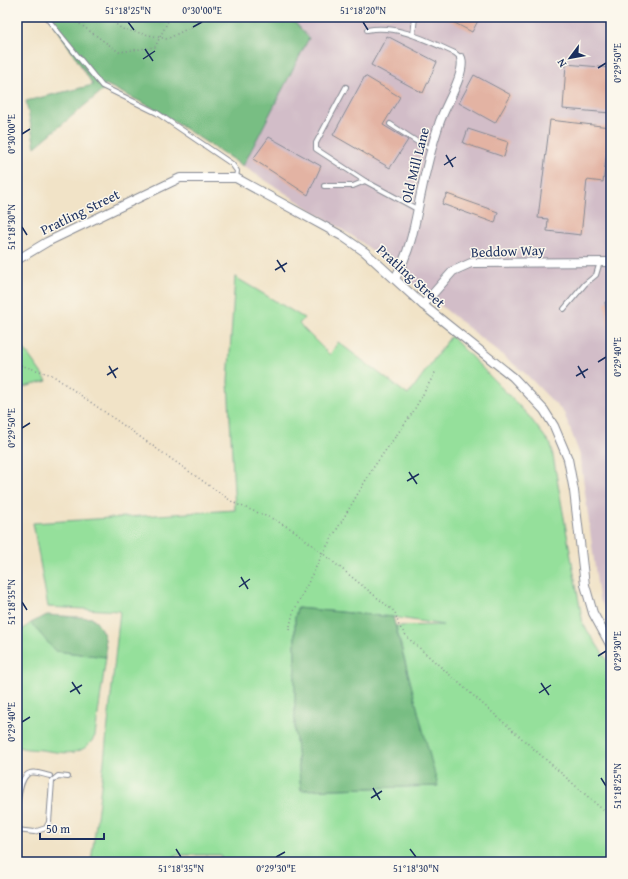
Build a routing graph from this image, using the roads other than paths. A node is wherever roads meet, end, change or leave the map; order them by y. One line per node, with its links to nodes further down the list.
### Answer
1 (46, 17): 9 (lane)
2 (415, 17): 4 (lane)
3 (367, 30): 4 (lane)
4 (413, 35): 5 (lane)
5 (461, 58): 8 (street, Old Mill Lane)
6 (346, 87): 10 (lane)
7 (390, 124): 8 (lane)
8 (431, 149): 12 (street, Old Mill Lane)
9 (236, 178): 13 (street, Pratling Street); 16 (street, Pratling Street)
10 (365, 181): 11 (lane); 12 (lane)
11 (324, 186)
12 (418, 210): 16 (street, Old Mill Lane)
13 (17, 260)
14 (600, 262): 15 (street, Beddow Way); 17 (street, Beddow Way); 18 (lane)
15 (611, 262)
16 (395, 279): 17 (street, Pratling Street)
17 (423, 305): 19 (street, Pratling Street)
18 (564, 309)
19 (611, 646)
20 (50, 776): 22 (lane)
21 (68, 776): 23 (lane)
22 (17, 805)
23 (17, 830)

